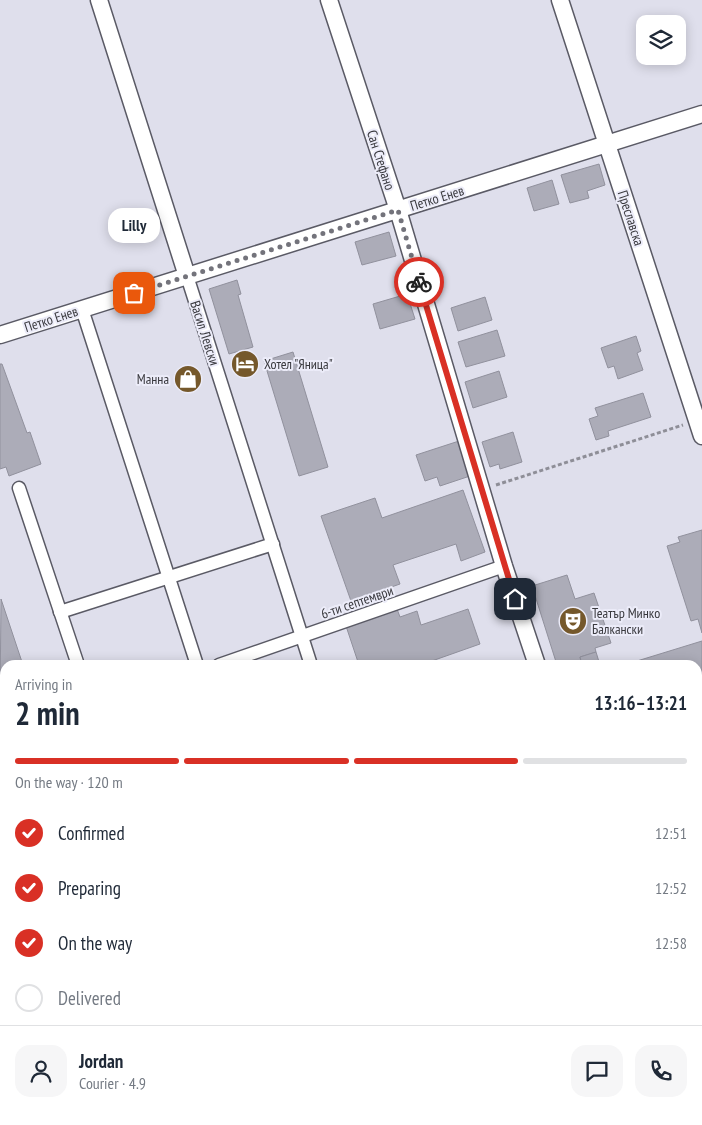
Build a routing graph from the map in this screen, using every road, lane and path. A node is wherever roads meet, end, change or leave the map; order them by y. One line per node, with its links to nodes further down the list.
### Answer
1 (99, 0): 7 (street, Васил Левски)
2 (329, 0): 6 (street, Сан Стефано)
3 (560, 0): 5 (street, Преславска)
4 (702, 114): 5 (street, Петко Енев)
5 (608, 145): 6 (street, Петко Енев); 10 (street, Преславска)
6 (398, 210): 7 (street, Петко Енев); 12 (street, Сан Стефано)
7 (187, 276): 8 (street, Петко Енев); 13 (street, Васил Левски)
8 (82, 309): 9 (street, Петко Енев); 15 (street)
9 (0, 335)
10 (700, 428): 12 (path)
11 (19, 488): 16 (street)
12 (481, 490): 14 (street, Сан Стефано)
13 (273, 544): 15 (street); 17 (street, Васил Левски)
14 (504, 566): 17 (street, 6-ти септември); 22 (street, Сан Стефано)
15 (169, 578): 16 (street); 19 (street)
16 (60, 612): 18 (street)
17 (302, 636): 20 (street, 6-ти септември); 21 (street, Васил Левски)
18 (76, 660)
19 (195, 660)
20 (233, 660)
21 (309, 660)
22 (535, 660)

